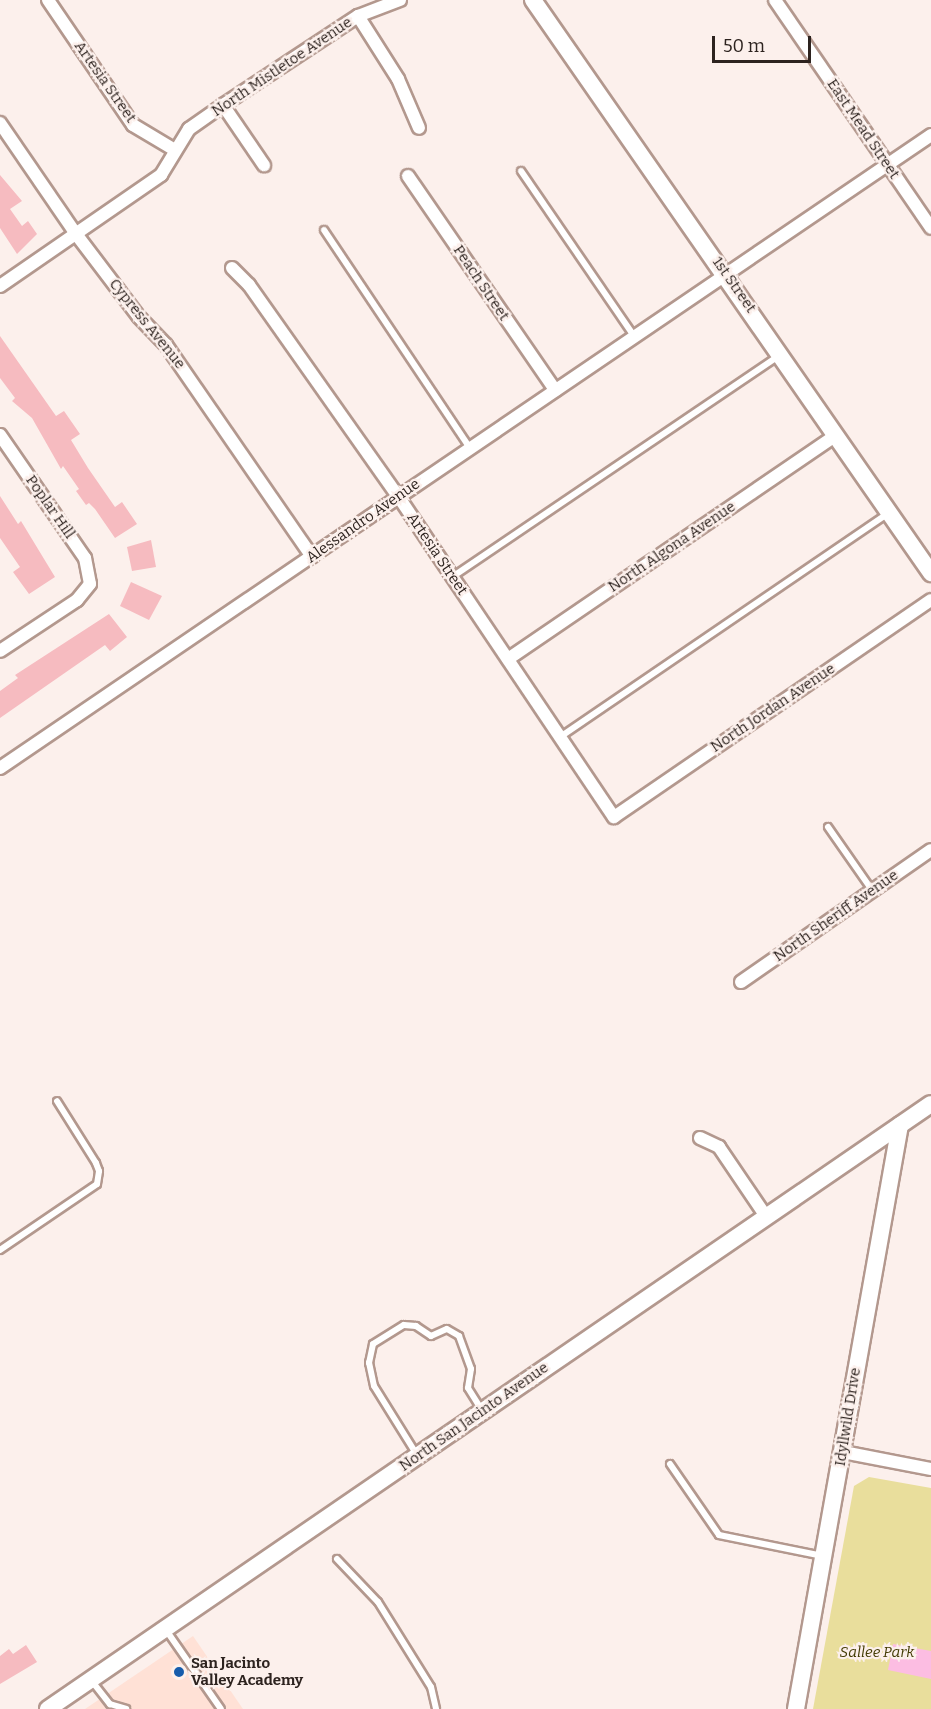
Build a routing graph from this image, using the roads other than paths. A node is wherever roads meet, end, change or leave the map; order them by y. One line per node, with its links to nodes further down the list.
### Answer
1 (48, 0): 10 (street, Artesia Street)
2 (400, 0): 5 (street, North Mistletoe Avenue)
3 (533, 0): 19 (street, 1st Street)
4 (775, 0): 12 (street, East Mead Street)
5 (358, 16): 6 (street, North Mistletoe Avenue); 8 (street)
6 (223, 105): 10 (street, North Mistletoe Avenue); 11 (street)
7 (0, 123): 17 (street, Cypress Avenue)
8 (418, 128)
9 (931, 135): 12 (street, Alessandro Avenue)
10 (175, 150): 17 (street, North Mistletoe Avenue)
11 (264, 165)
12 (888, 165): 15 (street, East Mead Street); 19 (street, Alessandro Avenue)
13 (521, 171): 21 (lane)
14 (408, 176): 23 (street, Peach Street)
15 (931, 228)
16 (324, 230): 26 (lane)
17 (76, 234): 20 (street, North Mistletoe Avenue); 29 (street, Cypress Avenue)
18 (232, 268): 27 (street, Artesia Street)
19 (727, 275): 21 (street, Alessandro Avenue); 22 (street, 1st Street)
20 (0, 286)
21 (634, 337): 23 (street, Alessandro Avenue)
22 (781, 354): 25 (street, 1st Street); 31 (lane)
23 (555, 390): 26 (street, Alessandro Avenue)
24 (0, 435): 33 (street, Poplar Hill)
25 (836, 435): 28 (street, 1st Street); 34 (street, North Algona Avenue)
26 (470, 447): 27 (street, Alessandro Avenue)
27 (398, 496): 29 (street, Alessandro Avenue); 31 (street, Artesia Street)
28 (890, 512): 30 (street, 1st Street); 35 (lane)
29 (312, 557): 36 (street, Alessandro Avenue)
30 (931, 573)
31 (452, 577): 34 (street, Artesia Street)
32 (931, 600): 37 (street, North Jordan Avenue)
33 (0, 651)
34 (508, 659): 35 (street, Artesia Street)
35 (560, 737): 37 (street, Artesia Street)
36 (0, 768)
37 (614, 817)
38 (828, 826): 40 (lane)
39 (931, 850): 40 (street, North Sheriff Avenue)
40 (872, 890): 41 (street, North Sheriff Avenue)
41 (741, 982)
42 (57, 1101): 47 (lane)
43 (931, 1104): 44 (street, North San Jacinto Avenue)
44 (900, 1125): 46 (street, North San Jacinto Avenue); 49 (street, Idyllwild Drive)
45 (700, 1138): 46 (street)
46 (765, 1215): 48 (street, North San Jacinto Avenue)
47 (0, 1250)
48 (482, 1411): 50 (street, North San Jacinto Avenue); 50 (lane)
49 (843, 1452): 52 (street); 53 (street, Idyllwild Drive)
50 (417, 1456): 55 (street, North San Jacinto Avenue)
51 (670, 1464): 53 (lane)
52 (931, 1469)
53 (824, 1556): 61 (street, Idyllwild Drive)
54 (337, 1559): 60 (lane)
55 (166, 1629): 56 (street, North San Jacinto Avenue); 59 (lane)
56 (91, 1680): 57 (street, North San Jacinto Avenue); 58 (lane)
57 (55, 1707)
58 (126, 1709)
59 (220, 1709)
60 (436, 1709)
61 (796, 1709)

